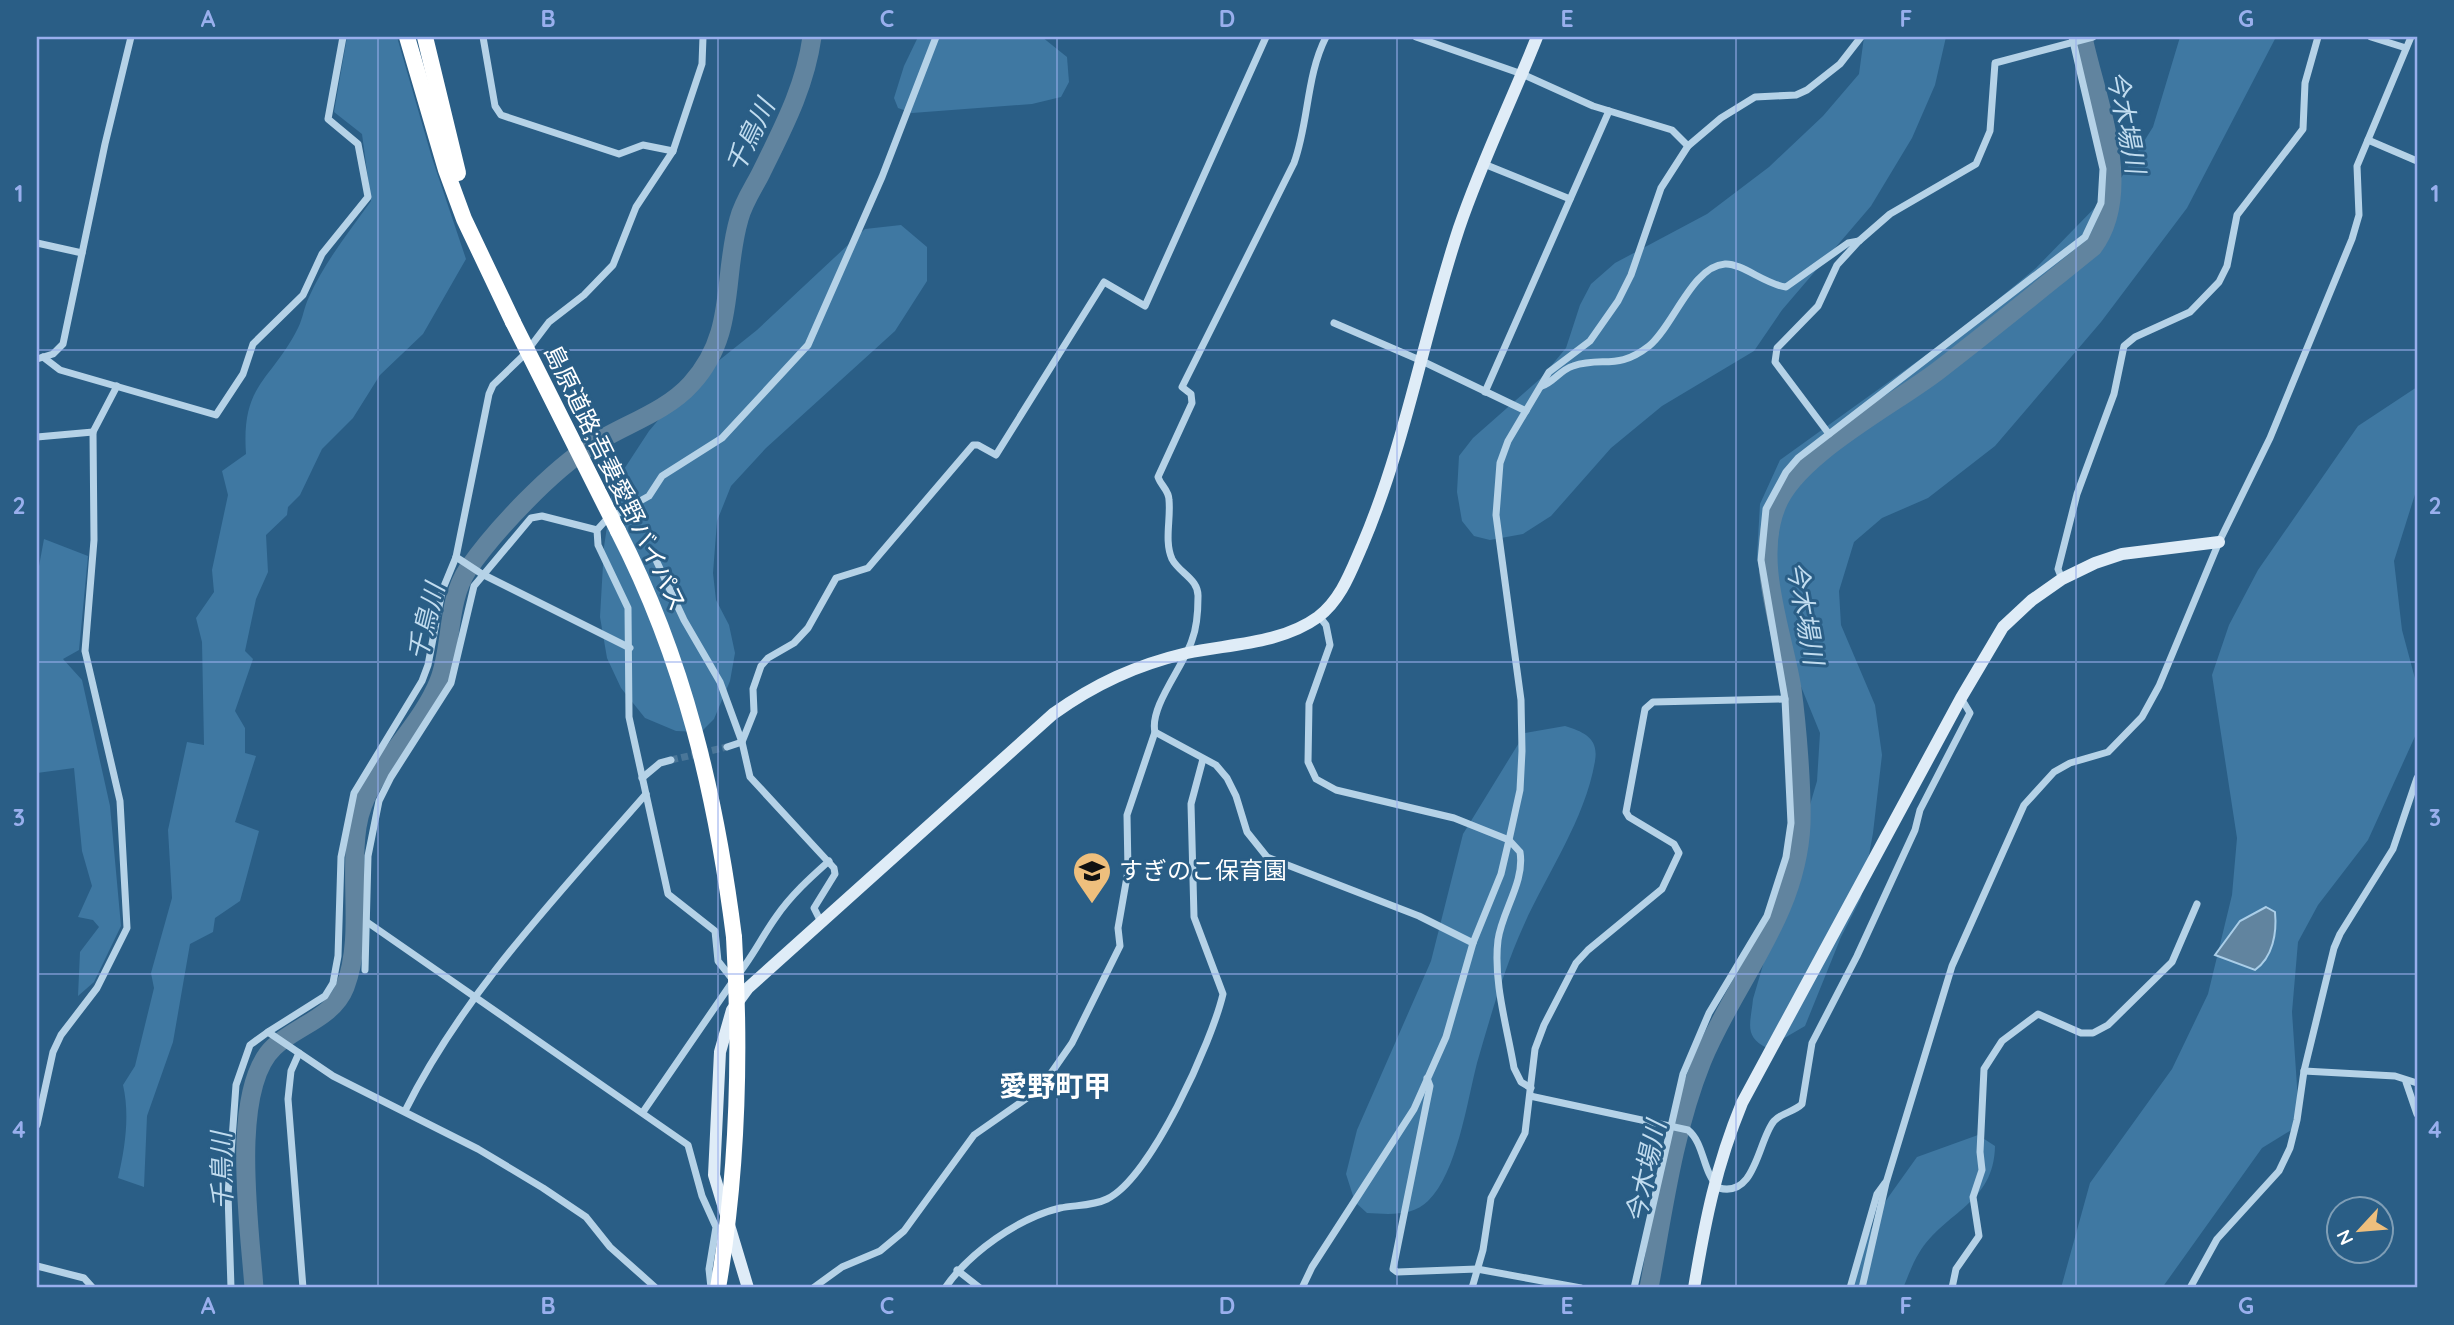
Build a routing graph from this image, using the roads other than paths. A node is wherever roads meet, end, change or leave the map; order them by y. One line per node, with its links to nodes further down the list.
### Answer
1 (131, 37): 29 (street)
2 (343, 37): 34 (street)
3 (407, 37): 30 (highway)
4 (425, 37): 30 (highway)
5 (483, 37): 23 (street)
6 (703, 37): 23 (street)
7 (936, 37): 41 (street)
8 (1266, 37): 53 (street)
9 (1326, 37): 49 (street)
10 (1416, 37): 19 (street)
11 (1537, 37): 19 (street)
12 (1861, 37): 22 (street)
13 (2092, 37): 17 (street)
14 (2318, 37): 46 (street)
15 (2371, 37): 18 (street)
16 (2411, 37): 18 (street)
17 (2074, 40): 27 (street); 39 (street)
18 (2406, 48): 21 (street)
19 (1522, 74): 20 (street); 25 (street)
20 (1609, 111): 22 (street); 26 (street)
21 (2368, 140): 24 (street); 42 (street)
22 (1688, 146): 35 (street)
23 (673, 150): 43 (street)
24 (2417, 161)
25 (1484, 163): 26 (street); 33 (street)
26 (1570, 199): 36 (street)
27 (1859, 240): 35 (street); 39 (street)
28 (37, 243): 29 (street)
29 (82, 253): 32 (street)
30 (490, 272): 91 (highway, 島原道路;吾妻愛野バイパス, bridge)
31 (1334, 323): 33 (street)
32 (40, 358): 34 (street)
33 (1422, 360): 36 (street); 47 (street)
34 (117, 386): 38 (street)
35 (1541, 386): 37 (street)
36 (1485, 392): 37 (street)
37 (1526, 411): 60 (street)
38 (93, 432): 40 (street); 79 (street)
39 (1829, 434): 51 (street)
40 (37, 437)
41 (597, 530): 45 (street); 48 (street)
42 (2219, 542): 46 (street); 82 (street)
43 (459, 558): 45 (street); 69 (street)
44 (656, 560): 53 (street)
45 (480, 573): 48 (street); 63 (street)
46 (2062, 579): 50 (street)
47 (1319, 616): 49 (street); 60 (street)
48 (630, 648): 57 (street)
49 (1186, 653): 52 (street); 64 (street)
50 (1961, 698): 81 (street); 81 (street)
51 (1785, 699): 75 (street); 80 (street)
52 (1155, 732): 55 (street); 93 (street)
53 (741, 742): 54 (street); 61 (street)
54 (727, 747)
55 (1203, 759): 65 (street); 85 (street)
56 (671, 760): 57 (street)
57 (642, 778): 59 (street)
58 (2417, 778): 71 (street)
59 (646, 794): 67 (street); 68 (street)
60 (1510, 840): 65 (street); 75 (street)
61 (829, 861): 64 (street); 67 (street)
62 (2197, 904): 103 (street)
63 (367, 922): 66 (street); 68 (street)
64 (821, 922): 92 (street)
65 (1473, 943): 72 (street)
66 (365, 970)
67 (733, 981): 78 (street)
68 (474, 996): 77 (street); 78 (street)
69 (270, 1033): 70 (street); 87 (street)
70 (299, 1053): 77 (street); 88 (street)
71 (2304, 1071): 73 (street); 104 (street)
72 (1427, 1078): 84 (street); 96 (street)
73 (2406, 1082): 74 (street); 76 (street)
74 (2417, 1083)
75 (1530, 1092): 80 (street); 84 (street)
76 (2417, 1110)
77 (405, 1111): 89 (street)
78 (643, 1112): 90 (street)
79 (37, 1125)
80 (1677, 1127): 81 (street); 99 (street)
81 (1713, 1183): 100 (street)
82 (1886, 1183): 101 (street); 102 (street)
83 (37, 1266): 86 (street)
84 (1477, 1269): 97 (street); 98 (street)
85 (957, 1270): 94 (street); 95 (street)
86 (93, 1288)
87 (231, 1288)
88 (303, 1288)
89 (656, 1288)
90 (712, 1288)
91 (718, 1288)
92 (748, 1288)
93 (813, 1288)
94 (945, 1288)
95 (980, 1288)
96 (1302, 1288)
97 (1472, 1288)
98 (1581, 1288)
99 (1634, 1288)
100 (1694, 1288)
101 (1850, 1288)
102 (1862, 1288)
103 (1952, 1288)
104 (2190, 1288)

